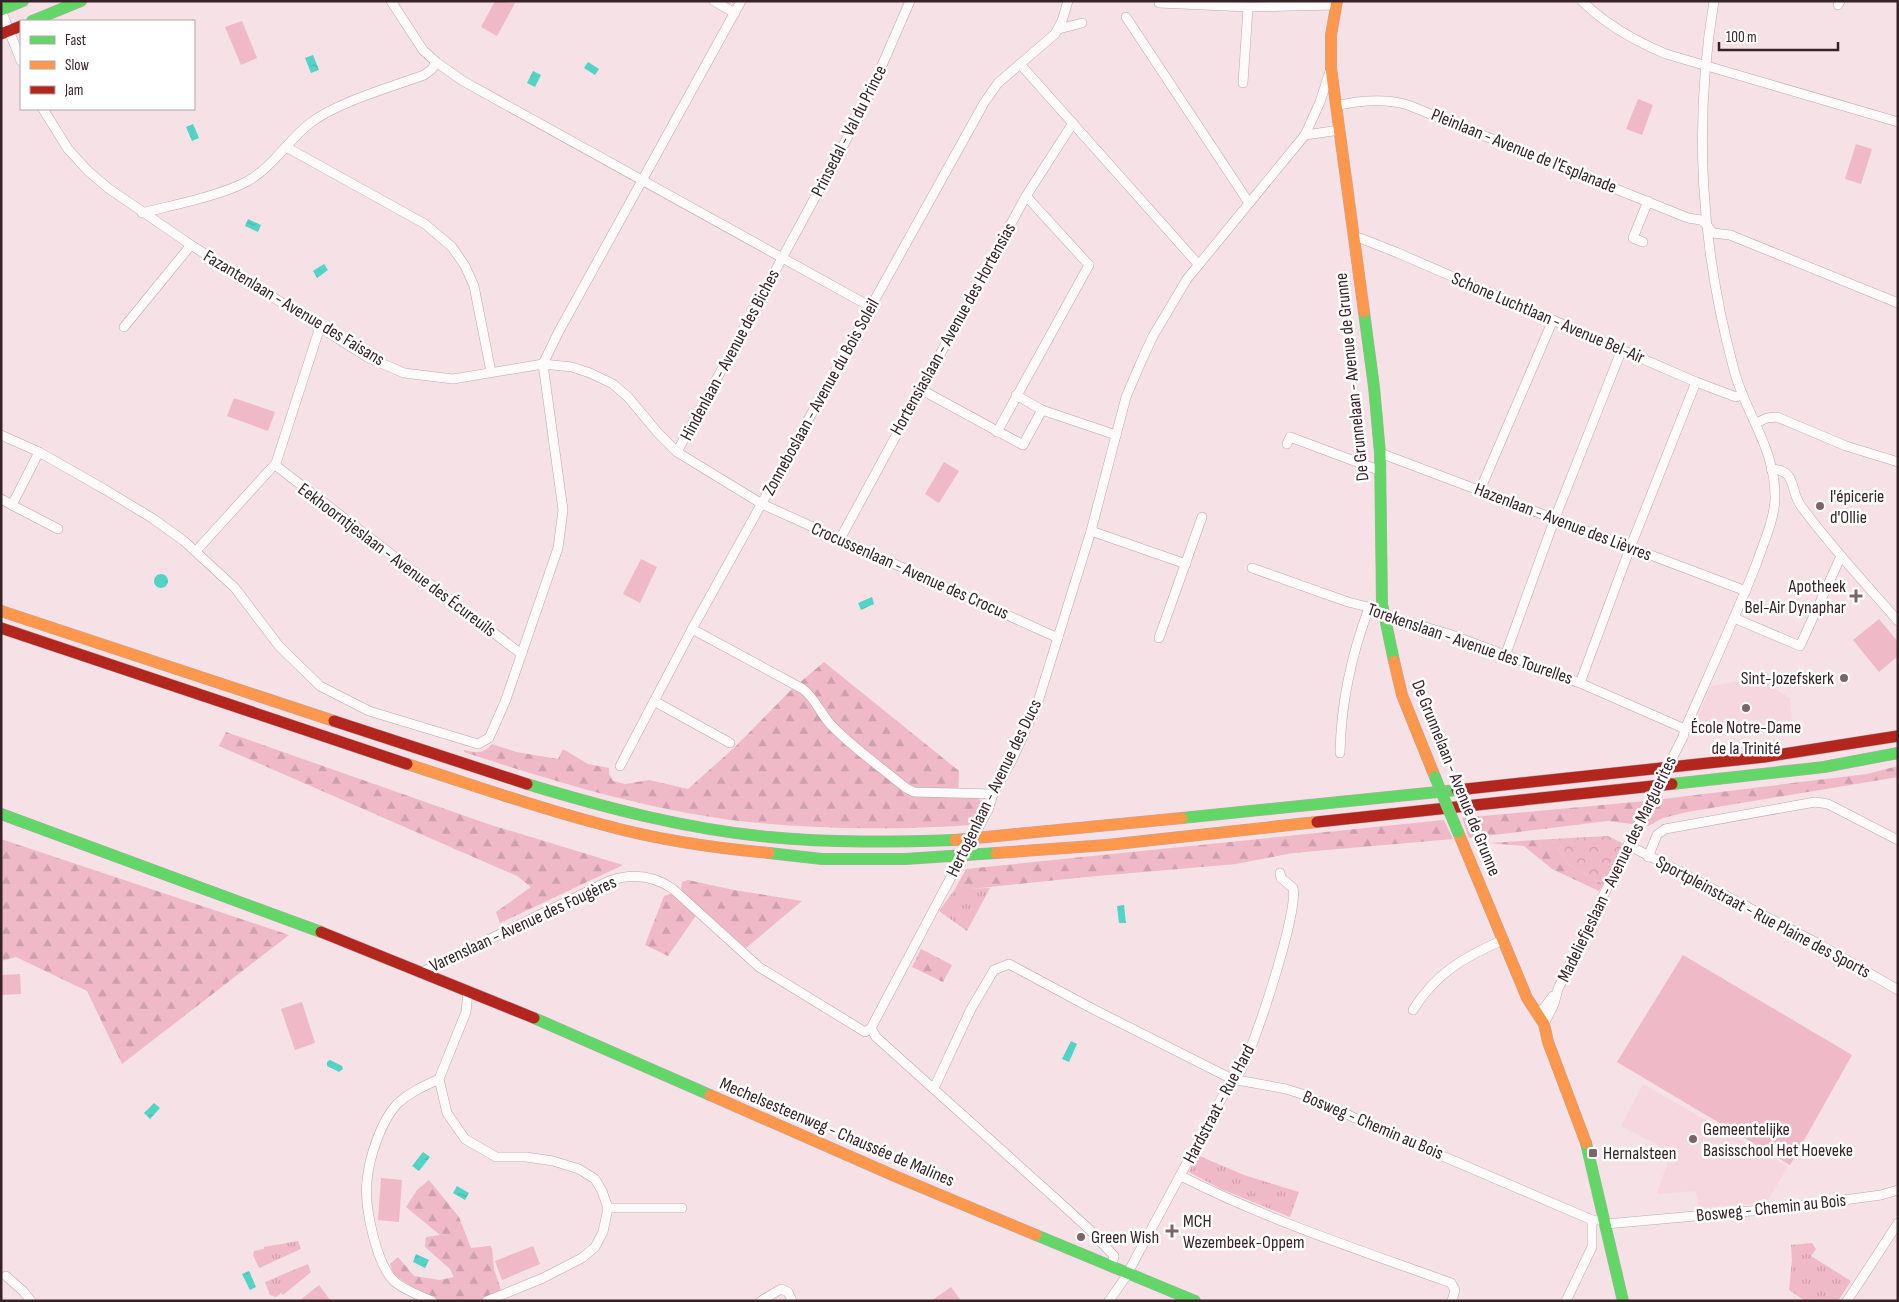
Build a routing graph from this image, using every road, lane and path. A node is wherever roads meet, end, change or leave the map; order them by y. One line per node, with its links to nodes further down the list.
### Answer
1 (23, 1): 13 (main road)
2 (81, 1): 16 (main road)
3 (390, 1): 22 (street)
4 (714, 1): 14 (street)
5 (741, 1): 14 (street)
6 (910, 1): 43 (street, Prinsedal - Val du Prince)
7 (1068, 1): 19 (street)
8 (1582, 1): 24 (street)
9 (1714, 1): 24 (street, Madeliefjeslaan - Avenue des Marguerites)
10 (1159, 3): 12 (street)
11 (1336, 3): 12 (street); 25 (main road, De Grunnelaan - Avenue de Grunne)
12 (1248, 7): 26 (street)
13 (1, 10): 20 (street)
14 (735, 13): 34 (street)
15 (1126, 17): 37 (street)
16 (34, 20)
17 (1082, 23): 19 (street)
18 (20, 26): 20 (main road)
19 (1059, 29): 23 (street, Zonneboslaan - Avenue du Bois Soleil)
20 (6, 32): 21 (street)
21 (20, 59)
22 (436, 62): 33 (street); 34 (street)
23 (1020, 64): 30 (street); 46 (street, Zonneboslaan - Avenue du Bois Soleil)
24 (1705, 66): 29 (street); 39 (street, Madeliefjeslaan - Avenue des Marguerites)
25 (1331, 68): 27 (main road, De Grunnelaan - Avenue de Grunne); 32 (street, Hertogenlaan - Avenue des Ducs)
26 (1243, 83)
27 (1336, 106): 31 (main road, De Grunnelaan - Avenue de Grunne); 36 (street, Pleinlaan - Avenue de l'Esplanade)
28 (44, 110): 38 (street, Fazantenlaan - Avenue des Faisans)
29 (1898, 122)
30 (1073, 123): 35 (street, Hortensiaslaan - Avenue des Hortensias); 44 (street)
31 (1340, 130): 32 (street); 40 (main road, De Grunnelaan - Avenue de Grunne)
32 (1305, 135): 37 (street, Hertogenlaan - Avenue des Ducs)
33 (286, 147): 38 (street); 52 (street)
34 (643, 180): 43 (street); 51 (street)
35 (1026, 196): 54 (street, Hortensiaslaan - Avenue des Hortensias); 56 (street)
36 (1648, 202): 39 (street, Pleinlaan - Avenue de l'Esplanade); 41 (street)
37 (1249, 203): 44 (street, Hertogenlaan - Avenue des Ducs)
38 (142, 213): 42 (street, Fazantenlaan - Avenue des Faisans)
39 (1707, 226): 45 (street, Pleinlaan - Avenue de l'Esplanade); 55 (street, Madeliefjeslaan - Avenue des Marguerites)
40 (1354, 238): 47 (street, Schone Luchtlaan - Avenue Bel-Air); 65 (main road, De Grunnelaan - Avenue de Grunne)
41 (1643, 242)
42 (191, 245): 48 (street); 49 (street, Fazantenlaan - Avenue des Faisans)
43 (782, 258): 46 (street); 64 (street, Hindenlaan - Avenue des Biches)
44 (1198, 264): 61 (street, Hertogenlaan - Avenue des Ducs)
45 (1898, 303)
46 (872, 307): 74 (street, Zonneboslaan - Avenue du Bois Soleil)
47 (1553, 320): 50 (street, Schone Luchtlaan - Avenue Bel-Air); 72 (street)
48 (124, 327)
49 (320, 327): 52 (street, Fazantenlaan - Avenue des Faisans); 67 (street)
50 (1622, 349): 53 (street, Schone Luchtlaan - Avenue Bel-Air); 77 (street)
51 (542, 364): 52 (street, Fazantenlaan - Avenue des Faisans); 64 (street, Fazantenlaan - Avenue des Faisans); 97 (street)
52 (491, 372)
53 (1696, 382): 55 (street, Schone Luchtlaan - Avenue Bel-Air); 81 (street)
54 (920, 389): 59 (street); 80 (street, Hortensiaslaan - Avenue des Hortensias)
55 (1742, 394): 58 (street, Madeliefjeslaan - Avenue des Marguerites)
56 (1016, 395): 57 (street); 59 (street)
57 (1042, 410): 59 (street); 61 (street)
58 (1756, 423): 66 (street); 68 (street, Madeliefjeslaan - Avenue des Marguerites)
59 (996, 432)
60 (1, 435): 63 (street)
61 (1116, 435): 79 (street, Hertogenlaan - Avenue des Ducs)
62 (1287, 444): 69 (street)
63 (38, 452): 75 (street); 82 (street)
64 (677, 452): 74 (street, Fazantenlaan - Avenue des Faisans)
65 (1380, 453): 69 (main road, De Grunnelaan - Avenue de Grunne); 72 (street, Hazenlaan - Avenue des Lièvres)
66 (1898, 462)
67 (274, 465): 82 (street); 97 (street, Eekhoorntjeslaan - Avenue des Écureuils)
68 (1771, 469): 70 (street); 71 (street, Madeliefjeslaan - Avenue des Marguerites)
69 (1381, 470): 90 (main road, De Grunnelaan - Avenue de Grunne)
70 (1790, 477): 71 (street); 83 (street)
71 (1774, 481): 86 (street, Madeliefjeslaan - Avenue des Marguerites)
72 (1480, 490): 77 (street, Hazenlaan - Avenue des Lièvres)
73 (1, 499): 75 (street)
74 (762, 504): 80 (street, Crocussenlaan - Avenue des Crocus); 94 (street, Zonneboslaan - Avenue du Bois Soleil)
75 (12, 505): 78 (street)
76 (1202, 517): 84 (street)
77 (1556, 518): 81 (street, Hazenlaan - Avenue des Lièvres); 98 (street)
78 (58, 529)
79 (1091, 531): 84 (street); 95 (street, Hertogenlaan - Avenue des Ducs)
80 (840, 539): 95 (street, Crocussenlaan - Avenue des Crocus)
81 (1630, 548): 86 (street, Hazenlaan - Avenue des Lièvres); 99 (street)
82 (196, 551): 97 (street)
83 (1840, 556): 89 (street); 91 (street)
84 (1186, 564): 96 (street)
85 (1252, 568): 87 (street, Torekenslaan - Avenue des Tourelles)
86 (1746, 591): 91 (street, Madeliefjeslaan - Avenue des Marguerites)
87 (1369, 608): 90 (street, Torekenslaan - Avenue des Tourelles); 104 (street)
88 (1, 611): 102 (main road)
89 (1894, 612): 92 (street)
90 (1384, 614): 98 (street, Torekenslaan - Avenue des Tourelles); 113 (main road, De Grunnelaan - Avenue de Grunne, bridge)
91 (1734, 618): 101 (street, Madeliefjeslaan - Avenue des Marguerites)
92 (1898, 621)
93 (1, 628): 105 (main road)
94 (692, 629): 100 (street, Zonneboslaan - Avenue du Bois Soleil); 107 (street)
95 (1058, 638): 107 (street, Hertogenlaan - Avenue des Ducs)
96 (1159, 638)
97 (520, 653)
98 (1505, 656): 99 (street, Torekenslaan - Avenue des Tourelles)
99 (1580, 683): 101 (street, Torekenslaan - Avenue des Tourelles)
100 (654, 702): 103 (street); 106 (street, Zonneboslaan - Avenue du Bois Soleil)
101 (1684, 733): 110 (street, Madeliefjeslaan - Avenue des Marguerites, bridge)
102 (1898, 736)
103 (730, 743)
104 (1340, 753)
105 (1898, 753)
106 (620, 766)
107 (993, 794): 121 (street, Hertogenlaan - Avenue des Ducs, bridge)
108 (1, 814): 114 (main road, Mechelsesteenweg - Chaussée de Malines)
109 (1898, 840): 111 (street)
110 (1628, 845): 111 (street, Sportpleinstraat - Rue Plaine des Sports); 120 (street, Madeliefjeslaan - Avenue des Marguerites)
111 (1648, 856): 115 (street, Sportpleinstraat - Rue Plaine des Sports)
112 (1280, 873): 123 (street, Hardstraat - Rue Hard)
113 (1503, 940): 118 (street); 120 (main road, De Grunnelaan - Avenue de Grunne)
114 (422, 972): 116 (main road, Mechelsesteenweg - Chaussée de Malines); 121 (street, Varenslaan - Avenue des Fougères)
115 (1898, 990)
116 (468, 991): 117 (main road, Mechelsesteenweg - Chaussée de Malines); 119 (street)
117 (480, 996): 119 (street); 132 (main road, Mechelsesteenweg - Chaussée de Malines)
118 (1413, 1010)
119 (466, 1012): 122 (street)
120 (1542, 1019): 131 (main road, De Grunnelaan - Avenue de Grunne)
121 (872, 1028): 124 (street)
122 (439, 1079): 127 (street); 136 (street)
123 (1232, 1079): 124 (street, Bosweg - Chemin au Bois); 125 (street, Hardstraat - Rue Hard); 129 (street, Bosweg - Chemin au Bois)
124 (934, 1088): 132 (street)
125 (1181, 1176): 133 (street, Hardstraat - Rue Hard); 142 (street)
126 (1898, 1190): 131 (street, Bosweg - Chemin au Bois)
127 (608, 1208): 128 (street); 137 (street)
128 (682, 1208)
129 (1592, 1220): 131 (street, Bosweg - Chemin au Bois); 143 (street)
130 (1898, 1223): 145 (street)
131 (1606, 1224): 144 (main road, De Grunnelaan - Avenue de Grunne)
132 (1112, 1266): 133 (main road, Mechelsesteenweg - Chaussée de Malines)
133 (1128, 1273): 140 (street, Hardstraat - Rue Hard); 141 (main road, Mechelsesteenweg - Chaussée de Malines)
134 (6, 1276): 135 (street)
135 (31, 1301)
136 (432, 1301)
137 (486, 1301)
138 (761, 1301): 139 (street)
139 (792, 1301)
140 (1109, 1301)
141 (1195, 1301)
142 (1452, 1301)
143 (1566, 1301)
144 (1623, 1301)
145 (1847, 1301)

